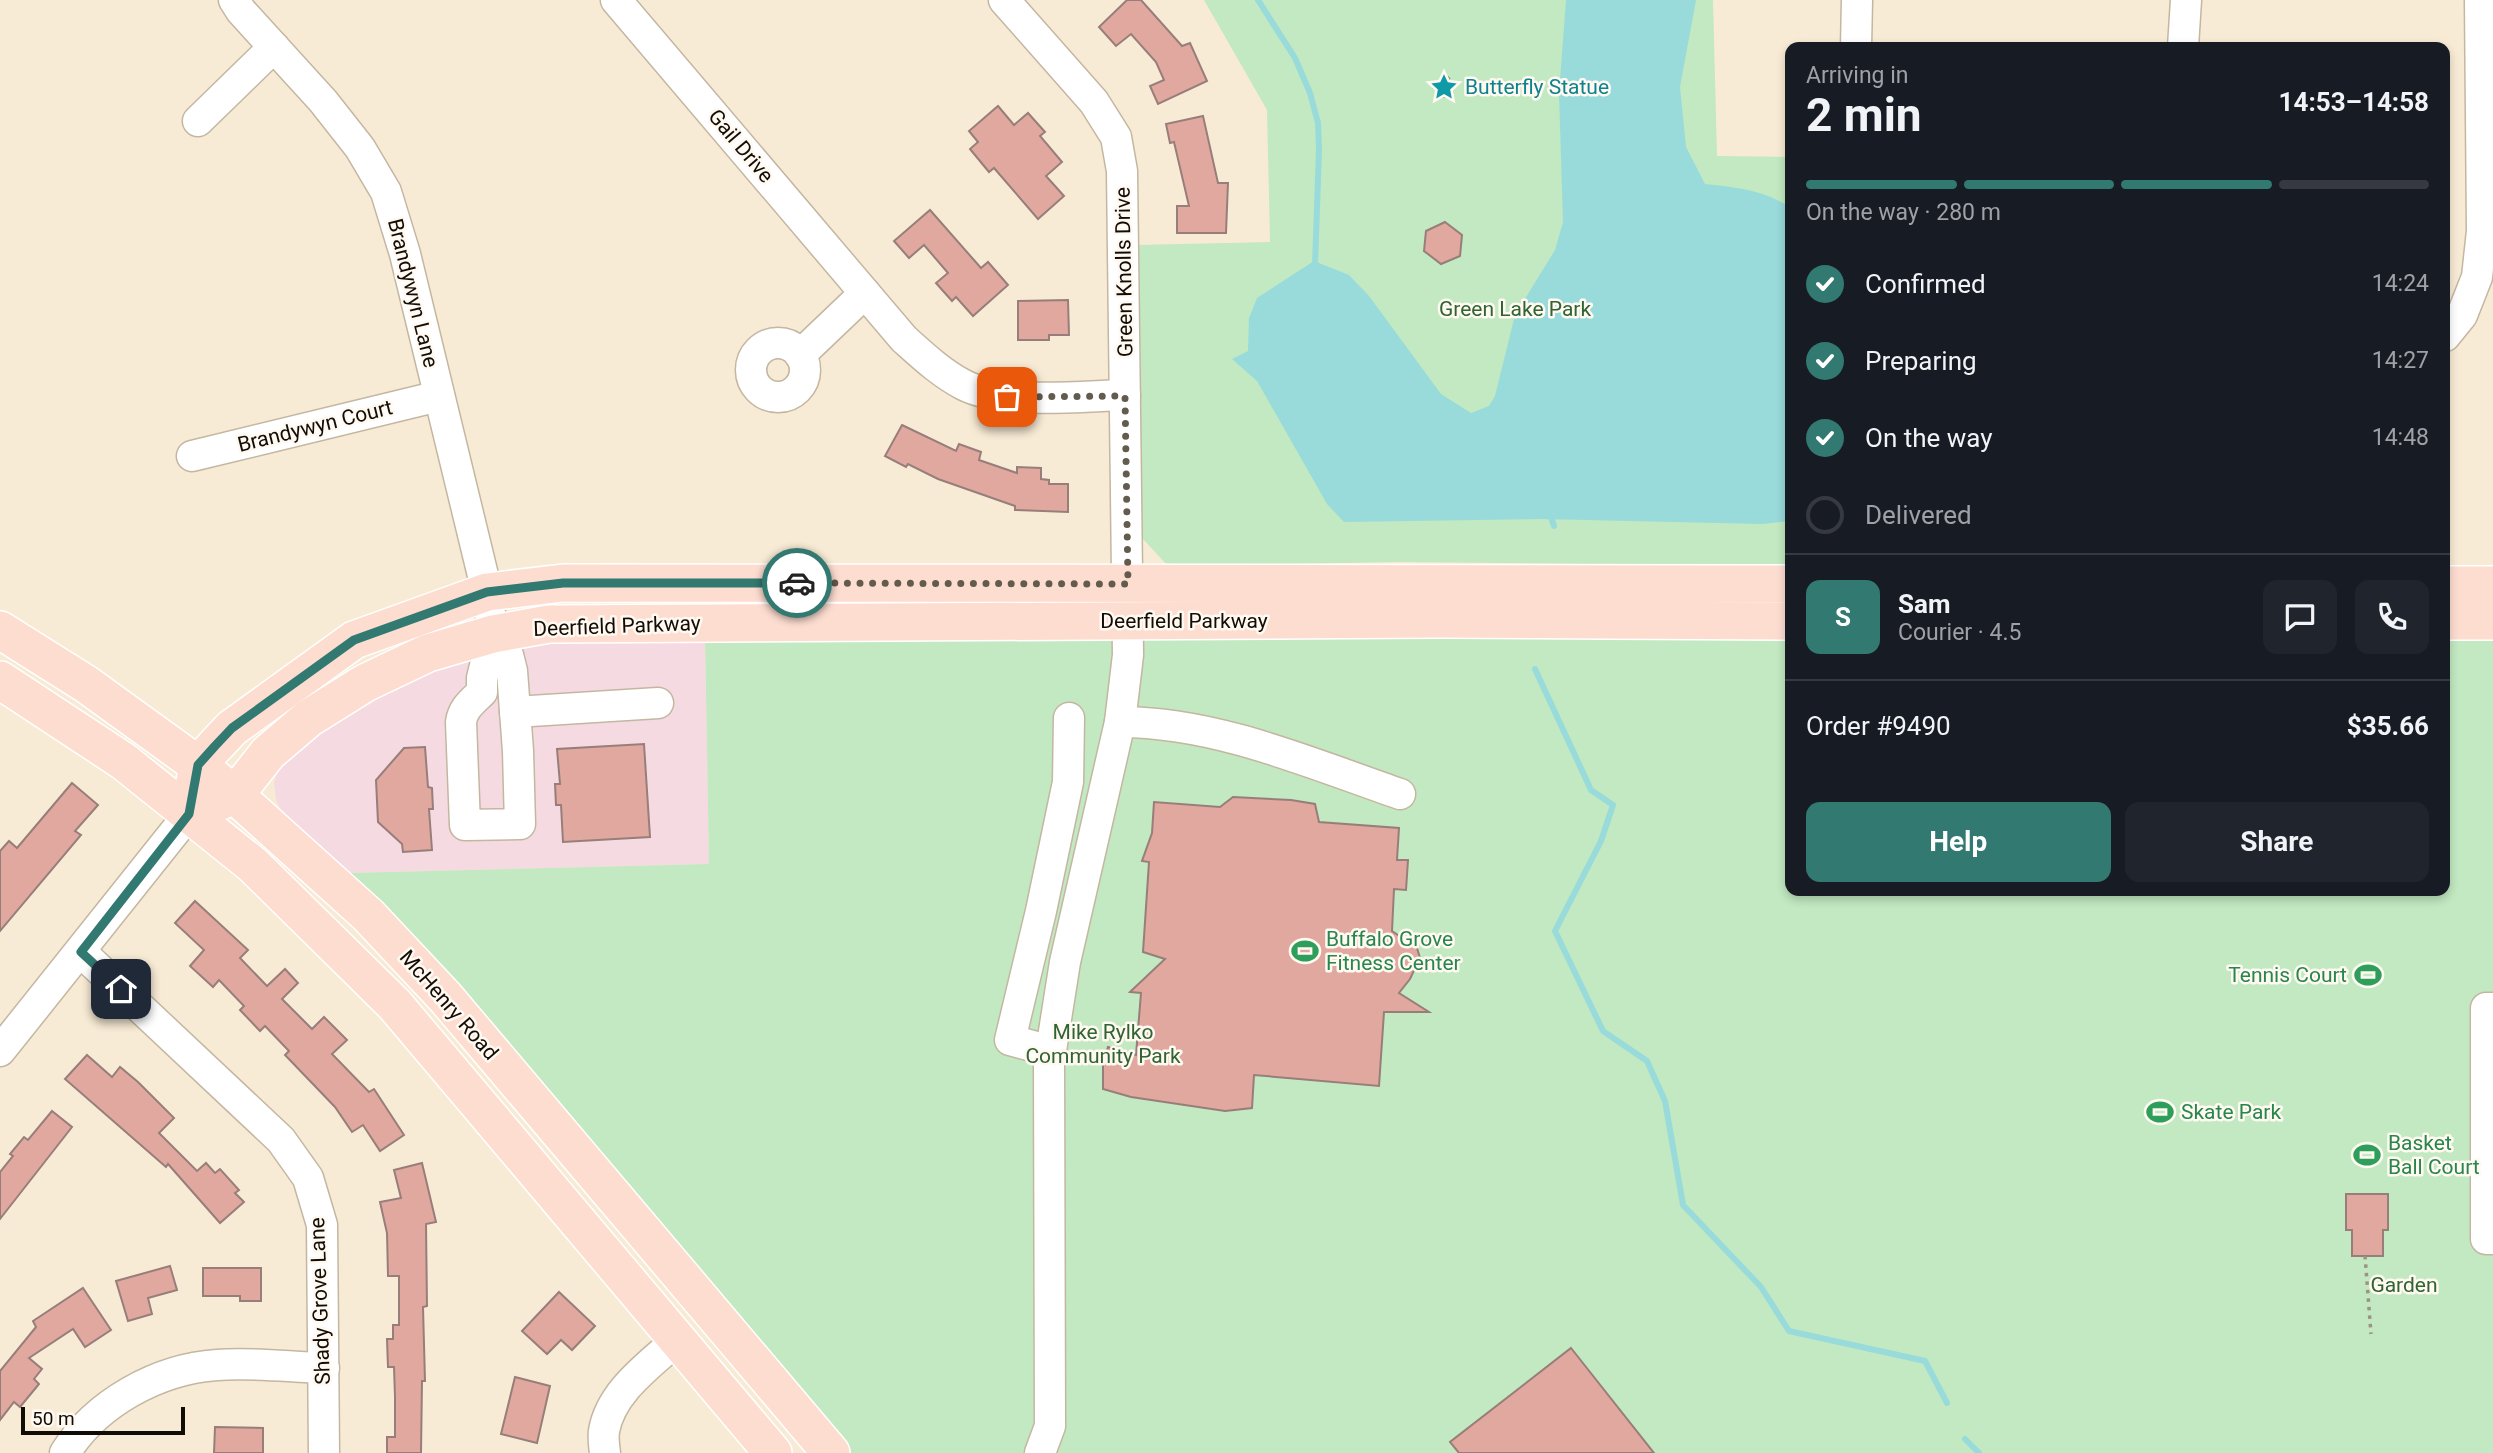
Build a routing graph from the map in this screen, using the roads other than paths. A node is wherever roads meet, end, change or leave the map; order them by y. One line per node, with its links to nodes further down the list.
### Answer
1 (234, 0): 9 (street, Brandywyn Lane)
2 (616, 0): 11 (street, Gail Drive)
3 (1004, 0): 15 (street, Green Knolls Drive)
4 (1857, 0): 7 (street)
5 (2186, 0): 8 (street)
6 (2480, 0): 12 (street)
7 (1856, 42)
8 (2183, 42)
9 (274, 47): 10 (street); 14 (street, Brandywyn Lane)
10 (198, 121)
11 (865, 293): 13 (street); 15 (street, Gail Drive)
12 (2450, 330)
13 (800, 355)
14 (439, 396): 16 (street, Brandywyn Court); 21 (street, Brandywyn Lane)
15 (1125, 396): 17 (street, Green Knolls Drive)
16 (192, 456)
17 (1128, 584): 18 (main road, Deerfield Parkway); 21 (main road, Deerfield Parkway); 22 (street, Green Knolls Drive)
18 (1785, 584)
19 (2450, 585): 20 (main road)
20 (2493, 585)
21 (487, 592): 27 (street, Brandywyn Lane); 33 (main road, Deerfield Parkway)
22 (1128, 621): 23 (main road, Deerfield Parkway); 27 (main road, Deerfield Parkway); 32 (street, Green Knolls Drive)
23 (1785, 621)
24 (2450, 621): 25 (main road)
25 (2493, 621)
26 (0, 630): 33 (main road, McHenry Road)
27 (493, 634): 30 (street); 30 (street); 35 (main road, Deerfield Parkway)
28 (0, 680): 36 (main road, McHenry Road)
29 (658, 703): 30 (street)
30 (515, 712)
31 (1069, 718): 37 (street)
32 (1120, 722): 34 (street); 38 (street, Green Knolls Drive)
33 (198, 765): 35 (main road, McHenry Road); 36 (main road)
34 (1400, 794)
35 (235, 795): 36 (main road, Deerfield Parkway); 50 (main road, McHenry Road)
36 (189, 814): 39 (street); 44 (main road, McHenry Road)
37 (1054, 849): 38 (street); 42 (street)
38 (1088, 859): 42 (street, Green Knolls Drive)
39 (81, 952): 41 (street); 45 (street, Shady Grove Lane)
40 (2493, 1008): 43 (street)
41 (0, 1051)
42 (1051, 1051): 51 (street, Green Knolls Drive)
43 (2493, 1239)
44 (678, 1339): 48 (street); 49 (main road, McHenry Road)
45 (324, 1368): 46 (street); 47 (street, Shady Grove Lane)
46 (65, 1453)
47 (324, 1453)
48 (605, 1453)
49 (773, 1453)
50 (831, 1453)
51 (1040, 1453)

